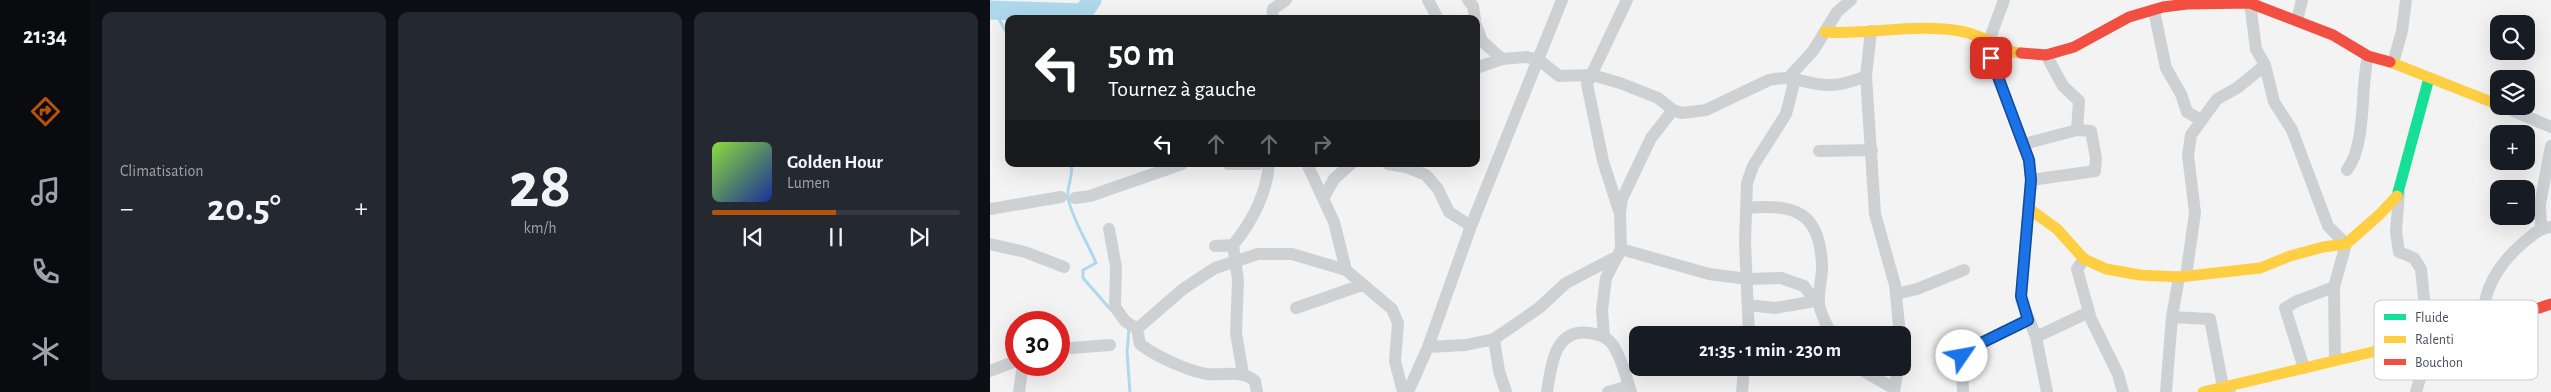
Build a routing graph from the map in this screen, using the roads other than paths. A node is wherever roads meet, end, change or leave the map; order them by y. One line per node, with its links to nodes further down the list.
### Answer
1 (1286, 0): 13 (street)
2 (1428, 0): 14 (street)
3 (1468, 0): 15 (street)
4 (1562, 0): 24 (street)
5 (1627, 0): 28 (street)
6 (1851, 0): 18 (street)
7 (2004, 0): 20 (street)
8 (2302, 0): 16 (street)
9 (2406, 0): 25 (street)
10 (2178, 1): 11 (street); 12 (street)
11 (2250, 2): 16 (street); 26 (street)
12 (2154, 11): 21 (street); 35 (street)
13 (1272, 15)
14 (1436, 15)
15 (1475, 15)
16 (2297, 20): 22 (street)
17 (1870, 31): 18 (street); 20 (street); 29 (street)
18 (1825, 32): 30 (street)
19 (1480, 36): 23 (street)
20 (1989, 41): 21 (street); 38 (street)
21 (2046, 55): 37 (street)
22 (2368, 56): 25 (street); 47 (street)
23 (1502, 59): 24 (street); 27 (street)
24 (1539, 60): 28 (street); 57 (street)
25 (2393, 63): 31 (street)
26 (2265, 65): 35 (street); 61 (street)
27 (1480, 67)
28 (1592, 75): 33 (street); 56 (street)
29 (1866, 76): 30 (street); 40 (street)
30 (1792, 78): 33 (street); 53 (street)
31 (2429, 78): 32 (street); 49 (street)
32 (2490, 102)
33 (1673, 110): 56 (street)
34 (2523, 115): 36 (street)
35 (2200, 120): 70 (street)
36 (2551, 127)
37 (2077, 130): 38 (street); 48 (street)
38 (2024, 144): 48 (street)
39 (2551, 146): 58 (street)
40 (1872, 150): 41 (street); 74 (street)
41 (1820, 151)
42 (1162, 167): 52 (street)
43 (1268, 167): 62 (street)
44 (1309, 167): 51 (street)
45 (1348, 167): 51 (street)
46 (1406, 167): 57 (street)
47 (2347, 170)
48 (2031, 180): 54 (street)
49 (2399, 193): 61 (street); 75 (street)
50 (1061, 197): 55 (street)
51 (1324, 197): 68 (street)
52 (1075, 198)
53 (1747, 208): 71 (street); 77 (street)
54 (2028, 208): 65 (street); 84 (street)
55 (990, 209)
56 (1620, 213): 64 (street)
57 (1471, 226): 93 (street)
58 (2546, 228): 76 (street)
59 (1109, 229): 88 (street)
60 (990, 244): 67 (street)
61 (2346, 244): 70 (street); 73 (street)
62 (1233, 245): 63 (street); 66 (street)
63 (1215, 246)
64 (1619, 252): 71 (street); 89 (street); 91 (street)
65 (2084, 259): 70 (street); 82 (street)
66 (1235, 260): 68 (street); 88 (street); 100 (street)
67 (1064, 267)
68 (1346, 270): 72 (street)
69 (1964, 270): 74 (street)
70 (2183, 276): 83 (street)
71 (1748, 280): 77 (street); 79 (street)
72 (1362, 285): 80 (street); 111 (street)
73 (2334, 287): 96 (street); 98 (street)
74 (1896, 294): 87 (street)
75 (2424, 300)
76 (2485, 300)
77 (1817, 302): 79 (street); 86 (street)
78 (2551, 304): 81 (street)
79 (1748, 305): 85 (street)
80 (1296, 308)
81 (2538, 308)
82 (2089, 312): 90 (street); 119 (street)
83 (2172, 317): 108 (street); 120 (street)
84 (2028, 320): 90 (street); 117 (street)
85 (1749, 326)
86 (1828, 326)
87 (1899, 326)
88 (1137, 329): 100 (street)
89 (1604, 336): 106 (street); 114 (street)
90 (2036, 337): 118 (street)
91 (1494, 339): 93 (street); 113 (street)
92 (1110, 345): 94 (street)
93 (1428, 347): 112 (street)
94 (1070, 348)
95 (2374, 351): 96 (street)
96 (2335, 360): 98 (street)
97 (1005, 365): 99 (street)
98 (2304, 368): 108 (street)
99 (990, 371)
100 (1243, 374): 110 (street)
101 (1021, 376): 109 (street)
102 (1743, 376): 116 (street)
103 (1871, 376): 107 (street)
104 (1896, 376): 107 (street)
105 (2420, 380): 122 (street)
106 (1630, 389): 115 (street)
107 (1893, 390)
108 (2229, 390): 121 (street)
109 (1019, 392)
110 (1257, 392)
111 (1403, 392)
112 (1408, 392)
113 (1506, 392)
114 (1547, 392)
115 (1608, 392)
116 (1742, 392)
117 (1963, 392)
118 (2048, 392)
119 (2123, 392)
120 (2166, 392)
121 (2203, 392)
122 (2416, 392)

